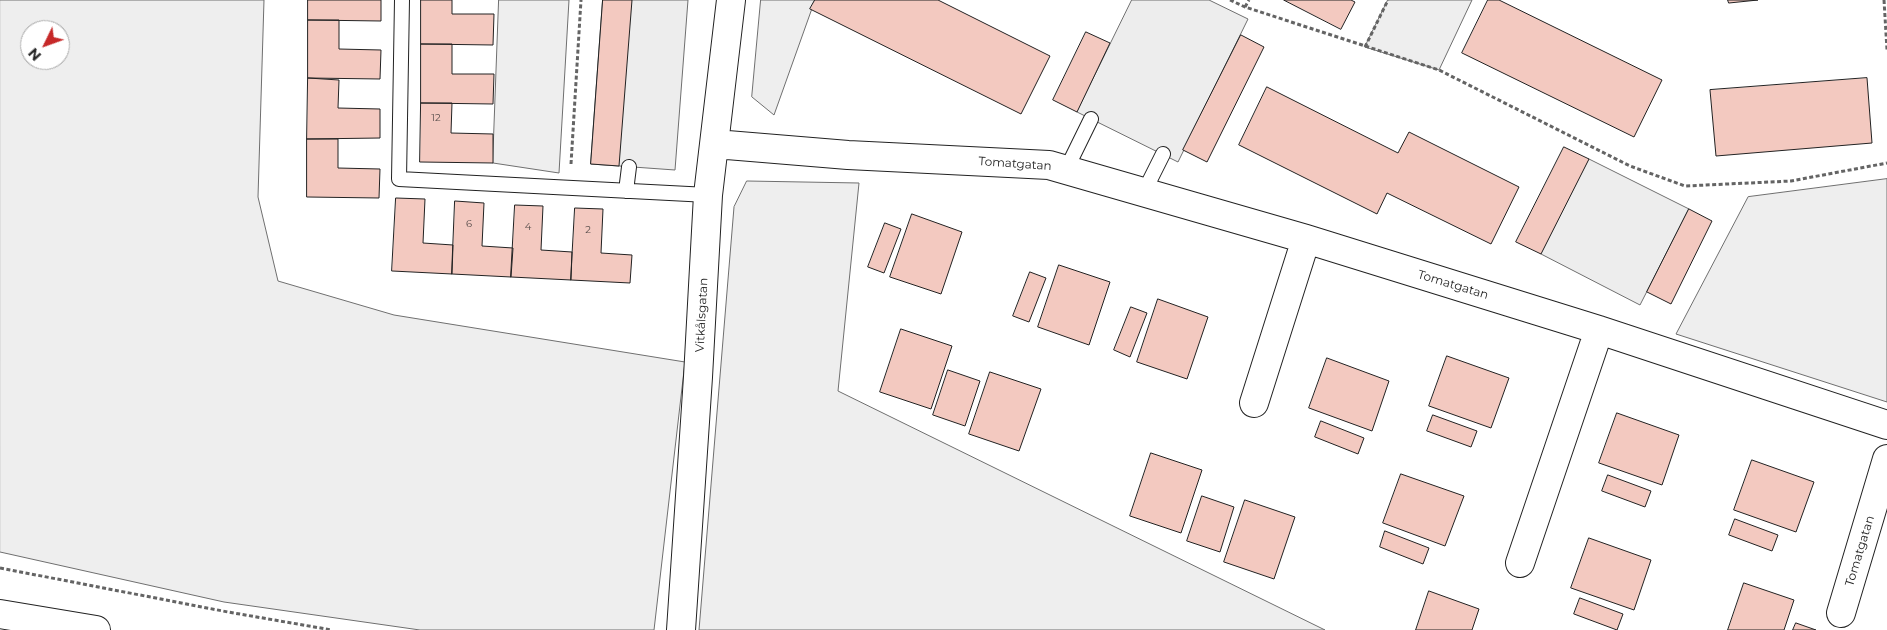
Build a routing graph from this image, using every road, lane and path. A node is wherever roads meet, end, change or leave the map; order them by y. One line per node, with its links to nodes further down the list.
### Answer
1 (402, 0): 17 (lane)
2 (581, 0): 17 (path)
3 (731, 0): 12 (street, Vitkålsgatan)
4 (1230, 0): 8 (path)
5 (1248, 0): 8 (path)
6 (1388, 0): 9 (path)
7 (1884, 0): 10 (path)
8 (1245, 7): 9 (path)
9 (1365, 47): 14 (path)
10 (1887, 50)
11 (1091, 119): 16 (lane)
12 (715, 144): 16 (street, Tomatgatan); 20 (street, Vitkålsgatan)
13 (1162, 154): 19 (lane)
14 (1887, 163)
15 (630, 167): 18 (lane)
16 (1066, 170): 19 (street, Tomatgatan)
17 (570, 188): 18 (lane)
18 (626, 191): 20 (lane)
19 (1144, 192): 21 (street, Tomatgatan)
20 (708, 195): 32 (street, Vitkålsgatan)
21 (1306, 239): 22 (street, Tomatgatan); 23 (street)
22 (1599, 330): 24 (street, Tomatgatan); 26 (street)
23 (1254, 403)
24 (1887, 425)
25 (1887, 459): 28 (street, Tomatgatan)
26 (1520, 563)
27 (0, 568): 31 (path)
28 (1841, 613)
29 (0, 614): 30 (street)
30 (96, 630)
31 (332, 630)
32 (681, 630)

